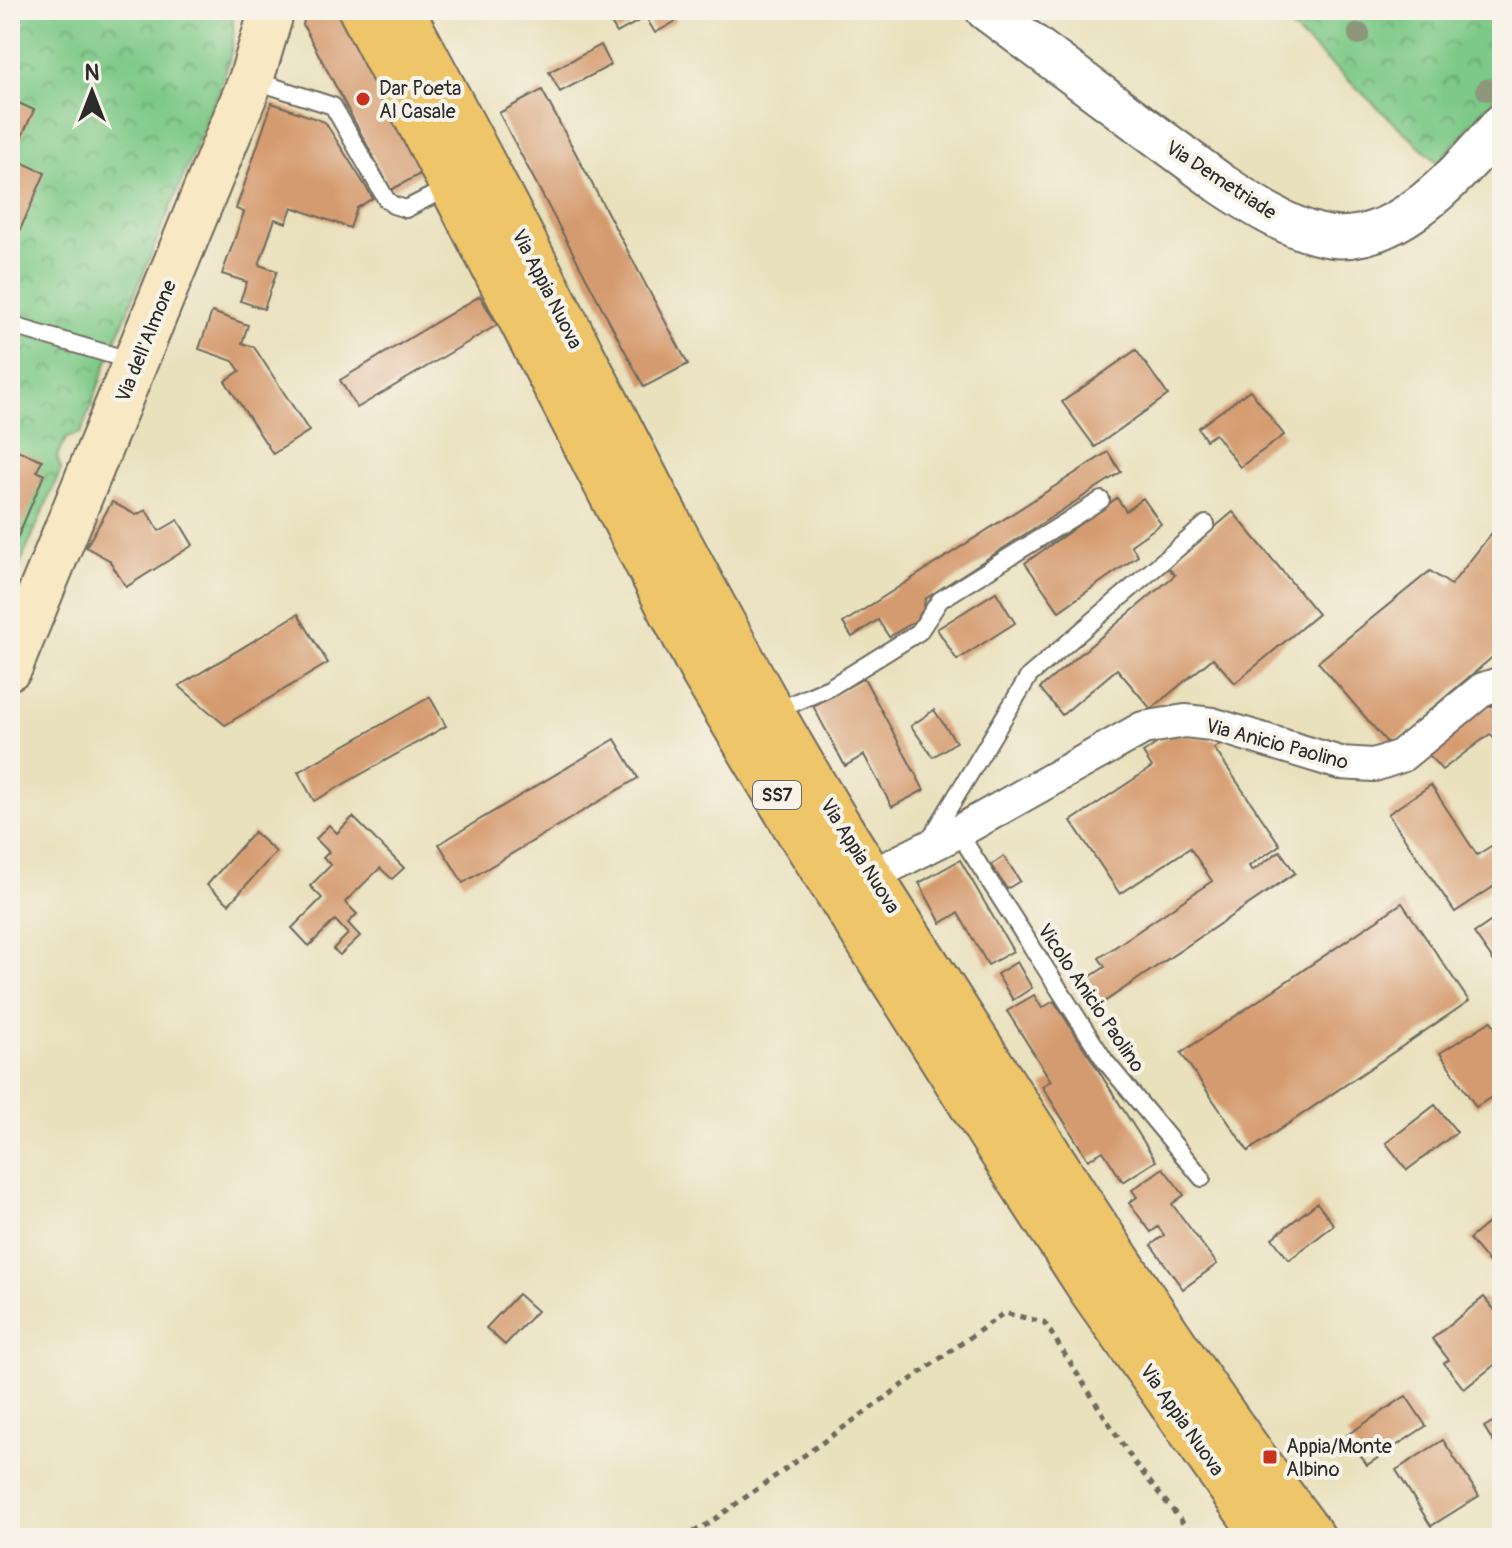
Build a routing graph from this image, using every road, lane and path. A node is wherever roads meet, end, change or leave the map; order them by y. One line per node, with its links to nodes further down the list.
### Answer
1 (361, 10): 7 (main road, Via Appia Nuova / SS7)
2 (401, 10): 14 (main road, Via Appia Nuova / SS7)
3 (986, 10): 6 (street, Via Demetriade)
4 (265, 19): 5 (main road, Via dell'Almone)
5 (251, 80): 7 (lane); 9 (main road, Via dell'Almone)
6 (1502, 124)
7 (452, 185): 21 (main road, Via Appia Nuova / SS7)
8 (10, 325): 9 (lane)
9 (137, 363): 12 (main road, Via dell'Almone)
10 (1101, 500): 14 (lane)
11 (1206, 524): 16 (lane)
12 (10, 667)
13 (1502, 683): 15 (street, Via Anicio Paolino)
14 (772, 713): 17 (main road, Via Appia Nuova / SS7)
15 (958, 832): 16 (street, Via Anicio Paolino); 18 (lane, Vicolo Anicio Paolino)
16 (924, 849): 17 (street, Via Anicio Paolino)
17 (871, 876): 22 (main road, Via Appia Nuova / SS7)
18 (1202, 1178)
19 (683, 1538): 20 (path)
20 (1195, 1538)
21 (1266, 1538)
22 (1313, 1538)

